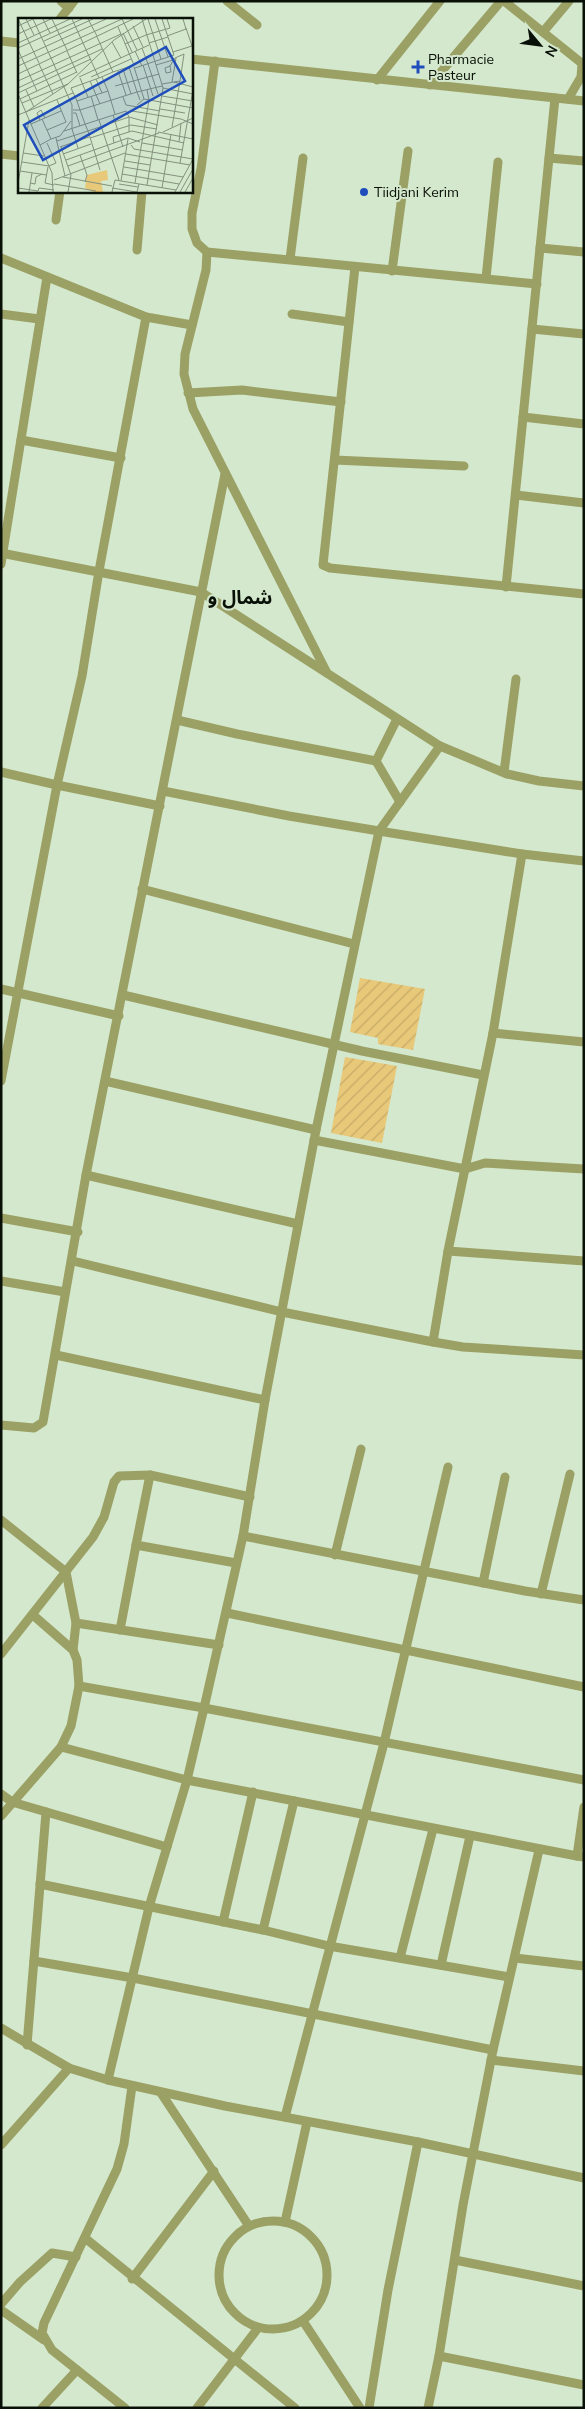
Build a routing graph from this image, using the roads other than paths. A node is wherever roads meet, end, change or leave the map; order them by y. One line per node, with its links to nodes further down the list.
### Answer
1 (61, 1): 6 (street)
2 (227, 1): 8 (street)
3 (440, 1): 15 (street)
4 (502, 1): 9 (street); 16 (street)
5 (569, 1): 9 (street)
6 (71, 4): 7 (street)
7 (61, 18)
8 (257, 25)
9 (543, 32): 14 (street)
10 (1, 41): 11 (street)
11 (18, 43)
12 (192, 59): 13 (street)
13 (215, 61): 15 (street); 27 (street)
14 (583, 65): 18 (street)
15 (377, 80): 16 (street)
16 (430, 85): 17 (street)
17 (555, 98): 18 (street); 24 (street)
18 (568, 99): 19 (street)
19 (584, 101)
20 (408, 151): 38 (street)
21 (1, 154): 22 (street)
22 (18, 156)
23 (303, 158): 36 (street)
24 (549, 158): 25 (street); 31 (street)
25 (584, 161)
26 (498, 162): 40 (street)
27 (196, 169): 33 (street)
28 (60, 192): 30 (street)
29 (142, 192): 32 (street)
30 (56, 220)
31 (540, 248): 34 (street); 41 (street)
32 (137, 250)
33 (207, 252): 36 (street); 47 (street)
34 (584, 252)
35 (1, 258): 39 (street)
36 (290, 259): 37 (street)
37 (355, 267): 38 (street); 46 (street)
38 (392, 271): 40 (street)
39 (47, 277): 44 (street); 45 (street)
40 (486, 278): 41 (street)
41 (537, 284): 48 (street)
42 (1, 314): 45 (street)
43 (292, 314): 46 (street)
44 (146, 317): 47 (street); 55 (street)
45 (39, 319): 54 (street)
46 (349, 322): 51 (street)
47 (192, 325): 50 (street)
48 (532, 329): 49 (street); 52 (street)
49 (584, 334)
50 (188, 392): 51 (street); 58 (street)
51 (341, 402): 56 (street)
52 (524, 417): 53 (street); 59 (street)
53 (584, 424)
54 (20, 440): 55 (street); 61 (street)
55 (121, 458): 63 (street)
56 (335, 460): 57 (street); 64 (street)
57 (464, 466)
58 (225, 474): 65 (street); 67 (street)
59 (516, 495): 60 (street); 64 (street)
60 (584, 503)
61 (2, 553): 62 (street); 63 (street)
62 (1, 564)
63 (99, 571): 65 (street); 75 (street)
64 (506, 586): 66 (street)
65 (201, 592): 67 (street); 70 (street)
66 (584, 594)
67 (328, 675): 69 (street)
68 (516, 680): 74 (street)
69 (397, 719): 71 (street); 72 (street)
70 (177, 720): 72 (street); 77 (street)
71 (440, 746): 74 (street); 78 (street)
72 (376, 761): 78 (street)
73 (1, 772): 75 (street)
74 (504, 772): 76 (street)
75 (57, 785): 79 (street); 86 (street)
76 (584, 786)
77 (163, 791): 79 (street); 80 (street)
78 (400, 802): 80 (street)
79 (160, 806): 83 (street)
80 (379, 831): 81 (street); 84 (street)
81 (522, 854): 82 (street); 89 (street)
82 (584, 861)
83 (142, 890): 84 (street); 87 (street)
84 (354, 944): 91 (street)
85 (1, 989): 86 (street)
86 (19, 993): 88 (street); 93 (street)
87 (124, 995): 88 (street); 91 (street)
88 (120, 1016): 94 (street)
89 (493, 1033): 90 (street); 92 (street)
90 (584, 1042)
91 (333, 1043): 92 (street); 95 (street)
92 (483, 1075): 97 (street)
93 (1, 1081)
94 (106, 1081): 95 (street); 99 (street)
95 (316, 1130): 96 (street)
96 (314, 1140): 97 (street); 101 (street)
97 (465, 1169): 98 (street); 103 (street)
98 (584, 1169)
99 (86, 1176): 101 (street); 102 (street)
100 (1, 1218): 102 (street)
101 (298, 1224): 108 (street)
102 (78, 1232): 104 (street)
103 (448, 1251): 105 (street); 109 (street)
104 (73, 1260): 107 (street); 108 (street)
105 (584, 1261)
106 (1, 1281): 107 (street)
107 (65, 1292): 110 (street)
108 (282, 1312): 109 (street); 112 (street)
109 (433, 1342): 111 (street)
110 (56, 1355): 112 (street); 113 (street)
111 (584, 1355)
112 (265, 1400): 119 (street)
113 (1, 1425)
114 (361, 1449): 123 (street)
115 (448, 1467): 126 (street)
116 (570, 1474): 128 (street)
117 (150, 1475): 119 (street); 122 (street); 125 (street)
118 (505, 1477): 127 (street)
119 (250, 1497): 121 (street)
120 (1, 1520): 125 (street)
121 (243, 1536): 123 (street); 124 (street)
122 (136, 1545): 124 (street); 133 (street)
123 (335, 1555): 126 (street)
124 (236, 1563): 130 (street)
125 (66, 1572): 131 (street); 132 (street)
126 (423, 1572): 127 (street); 136 (street)
127 (483, 1583): 128 (street)
128 (541, 1594): 129 (street)
129 (584, 1600)
130 (227, 1613): 134 (street); 136 (street)
131 (33, 1615): 135 (street); 137 (street)
132 (76, 1623): 133 (street); 135 (street)
133 (120, 1630): 134 (street)
134 (219, 1645): 140 (street)
135 (73, 1650): 138 (street)
136 (405, 1650): 139 (street); 141 (street)
137 (1, 1654)
138 (79, 1686): 140 (street); 142 (street)
139 (584, 1687)
140 (204, 1708): 141 (street); 143 (street)
141 (384, 1743): 144 (street); 151 (street)
142 (61, 1747): 143 (street); 148 (street)
143 (187, 1780): 145 (street); 155 (street)
144 (584, 1780)
145 (253, 1792): 147 (street); 160 (street)
146 (1, 1794): 148 (street)
147 (294, 1801): 151 (street); 161 (street)
148 (12, 1802): 150 (street); 152 (street)
149 (584, 1807): 157 (street)
150 (46, 1812): 155 (street); 158 (street)
151 (364, 1815): 153 (street); 162 (street)
152 (1, 1816)
153 (433, 1829): 154 (street); 163 (street)
154 (470, 1836): 156 (street); 166 (street)
155 (167, 1847): 159 (street)
156 (539, 1850): 157 (street); 164 (street)
157 (581, 1856)
158 (40, 1884): 159 (street); 165 (street)
159 (149, 1907): 160 (street); 169 (street)
160 (223, 1922): 161 (street)
161 (263, 1930): 162 (street)
162 (330, 1946): 163 (street); 170 (street)
163 (400, 1958): 166 (street)
164 (515, 1958): 167 (street); 168 (street)
165 (34, 1961): 169 (street); 172 (street)
166 (441, 1965): 168 (street)
167 (584, 1966)
168 (509, 1977): 173 (street)
169 (133, 1978): 170 (street); 177 (street)
170 (311, 2015): 173 (street); 180 (street)
171 (1, 2028): 172 (street)
172 (27, 2045): 175 (street)
173 (493, 2050): 174 (street)
174 (491, 2060): 176 (street); 184 (street)
175 (69, 2068): 177 (street); 183 (street)
176 (584, 2071)
177 (108, 2080): 178 (street)
178 (132, 2086): 179 (street); 189 (street)
179 (162, 2093): 180 (street); 185 (street)
180 (285, 2117): 181 (street)
181 (308, 2122): 182 (street); 187 (street)
182 (418, 2142): 184 (street); 207 (street)
183 (1, 2145)
184 (474, 2154): 186 (street); 191 (street)
185 (214, 2171): 188 (street); 192 (street)
186 (584, 2178)
187 (285, 2222): 188 (street); 196 (street)
188 (249, 2226): 197 (street)
189 (85, 2238): 190 (street); 192 (street)
190 (76, 2257): 194 (street); 198 (street)
191 (455, 2260): 193 (street); 199 (street)
192 (132, 2279): 200 (street)
193 (584, 2286)
194 (1, 2304)
195 (1, 2310): 198 (street)
196 (303, 2321): 197 (street); 207 (street)
197 (258, 2328): 200 (street)
198 (44, 2340): 201 (street)
199 (438, 2356): 202 (street); 208 (street)
200 (234, 2357): 205 (street); 206 (street)
201 (77, 2370): 203 (street); 204 (street)
202 (584, 2385)
203 (42, 2408)
204 (125, 2408)
205 (197, 2408)
206 (295, 2408)
207 (362, 2408)
208 (428, 2408)

